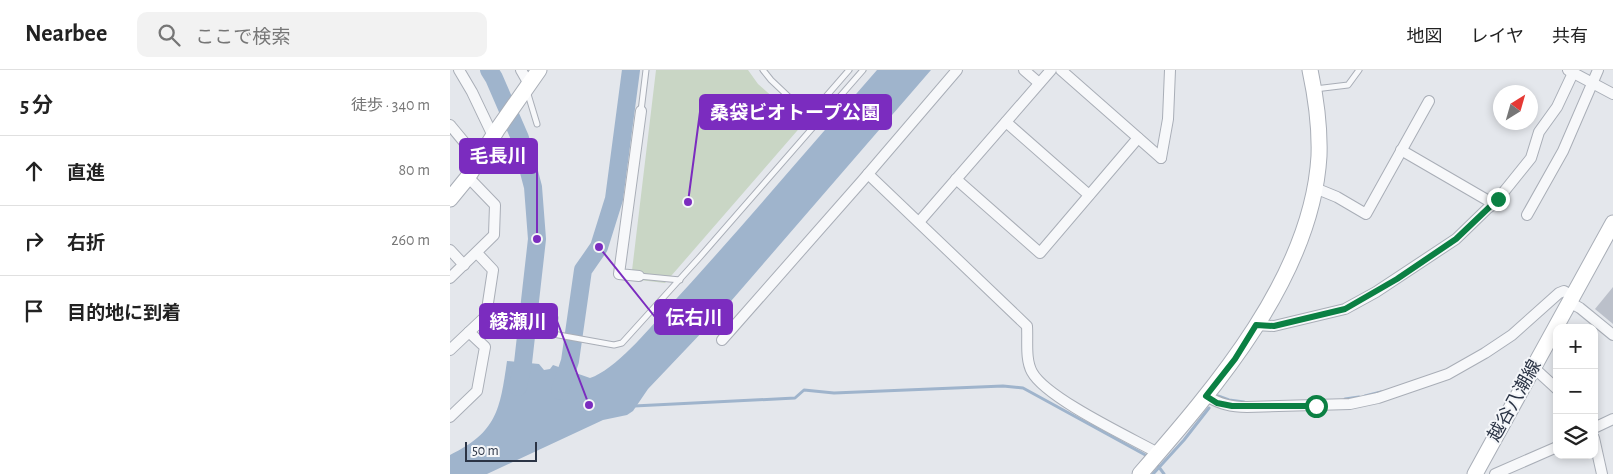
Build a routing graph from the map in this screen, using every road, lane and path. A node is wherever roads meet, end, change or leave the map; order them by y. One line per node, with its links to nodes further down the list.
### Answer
1 (459, 70): 27 (street)
2 (521, 70): 19 (street)
3 (539, 70): 19 (street)
4 (646, 70): 23 (lane)
5 (763, 70): 6 (lane)
6 (849, 70)
7 (863, 70): 46 (lane)
8 (957, 70): 31 (street)
9 (1024, 70): 17 (street)
10 (1051, 70): 17 (street)
11 (1061, 70): 28 (street)
12 (1310, 70): 20 (street)
13 (1359, 70): 20 (lane)
14 (1598, 70): 18 (street)
15 (1571, 71): 18 (street); 37 (street)
16 (1168, 72): 28 (street)
17 (1039, 83): 24 (street)
18 (1592, 83): 21 (street); 38 (street)
19 (526, 88): 25 (lane); 27 (street)
20 (1314, 90): 34 (street)
21 (1613, 94)
22 (1429, 101): 29 (street)
23 (641, 111): 44 (street)
24 (1006, 122): 33 (street); 35 (street)
25 (537, 124)
26 (450, 125): 30 (street)
27 (495, 133): 30 (street)
28 (1138, 138): 35 (street)
29 (1401, 150): 34 (street); 37 (street)
30 (479, 160): 32 (street)
31 (868, 174): 39 (street); 52 (street)
32 (468, 177): 36 (street); 42 (street)
33 (956, 179): 35 (street); 39 (street)
34 (1315, 188): 49 (street)
35 (1089, 195)
36 (450, 199)
37 (1494, 204): 49 (street)
38 (1527, 215)
39 (919, 222): 61 (street)
40 (1612, 228): 47 (street, 越谷八潮線)
41 (450, 250): 43 (street)
42 (477, 253): 43 (street); 50 (street)
43 (464, 265): 45 (street)
44 (639, 276): 46 (lane)
45 (450, 278)
46 (680, 280): 48 (lane)
47 (1571, 299): 51 (street); 54 (street, 越谷八潮線); 56 (street)
48 (555, 318)
49 (1256, 325): 56 (street)
50 (470, 332): 53 (street); 57 (street)
51 (1613, 335)
52 (722, 340)
53 (450, 350)
54 (1533, 367): 55 (street); 64 (street, 越谷八潮線)
55 (1553, 385)
56 (1206, 396): 61 (street)
57 (450, 417)
58 (1613, 419): 59 (street)
59 (1598, 424)
60 (1553, 449): 65 (street)
61 (1158, 453): 63 (street)
62 (1598, 456): 66 (street)
63 (1140, 474)
64 (1475, 474)
65 (1496, 474)
66 (1602, 474)

